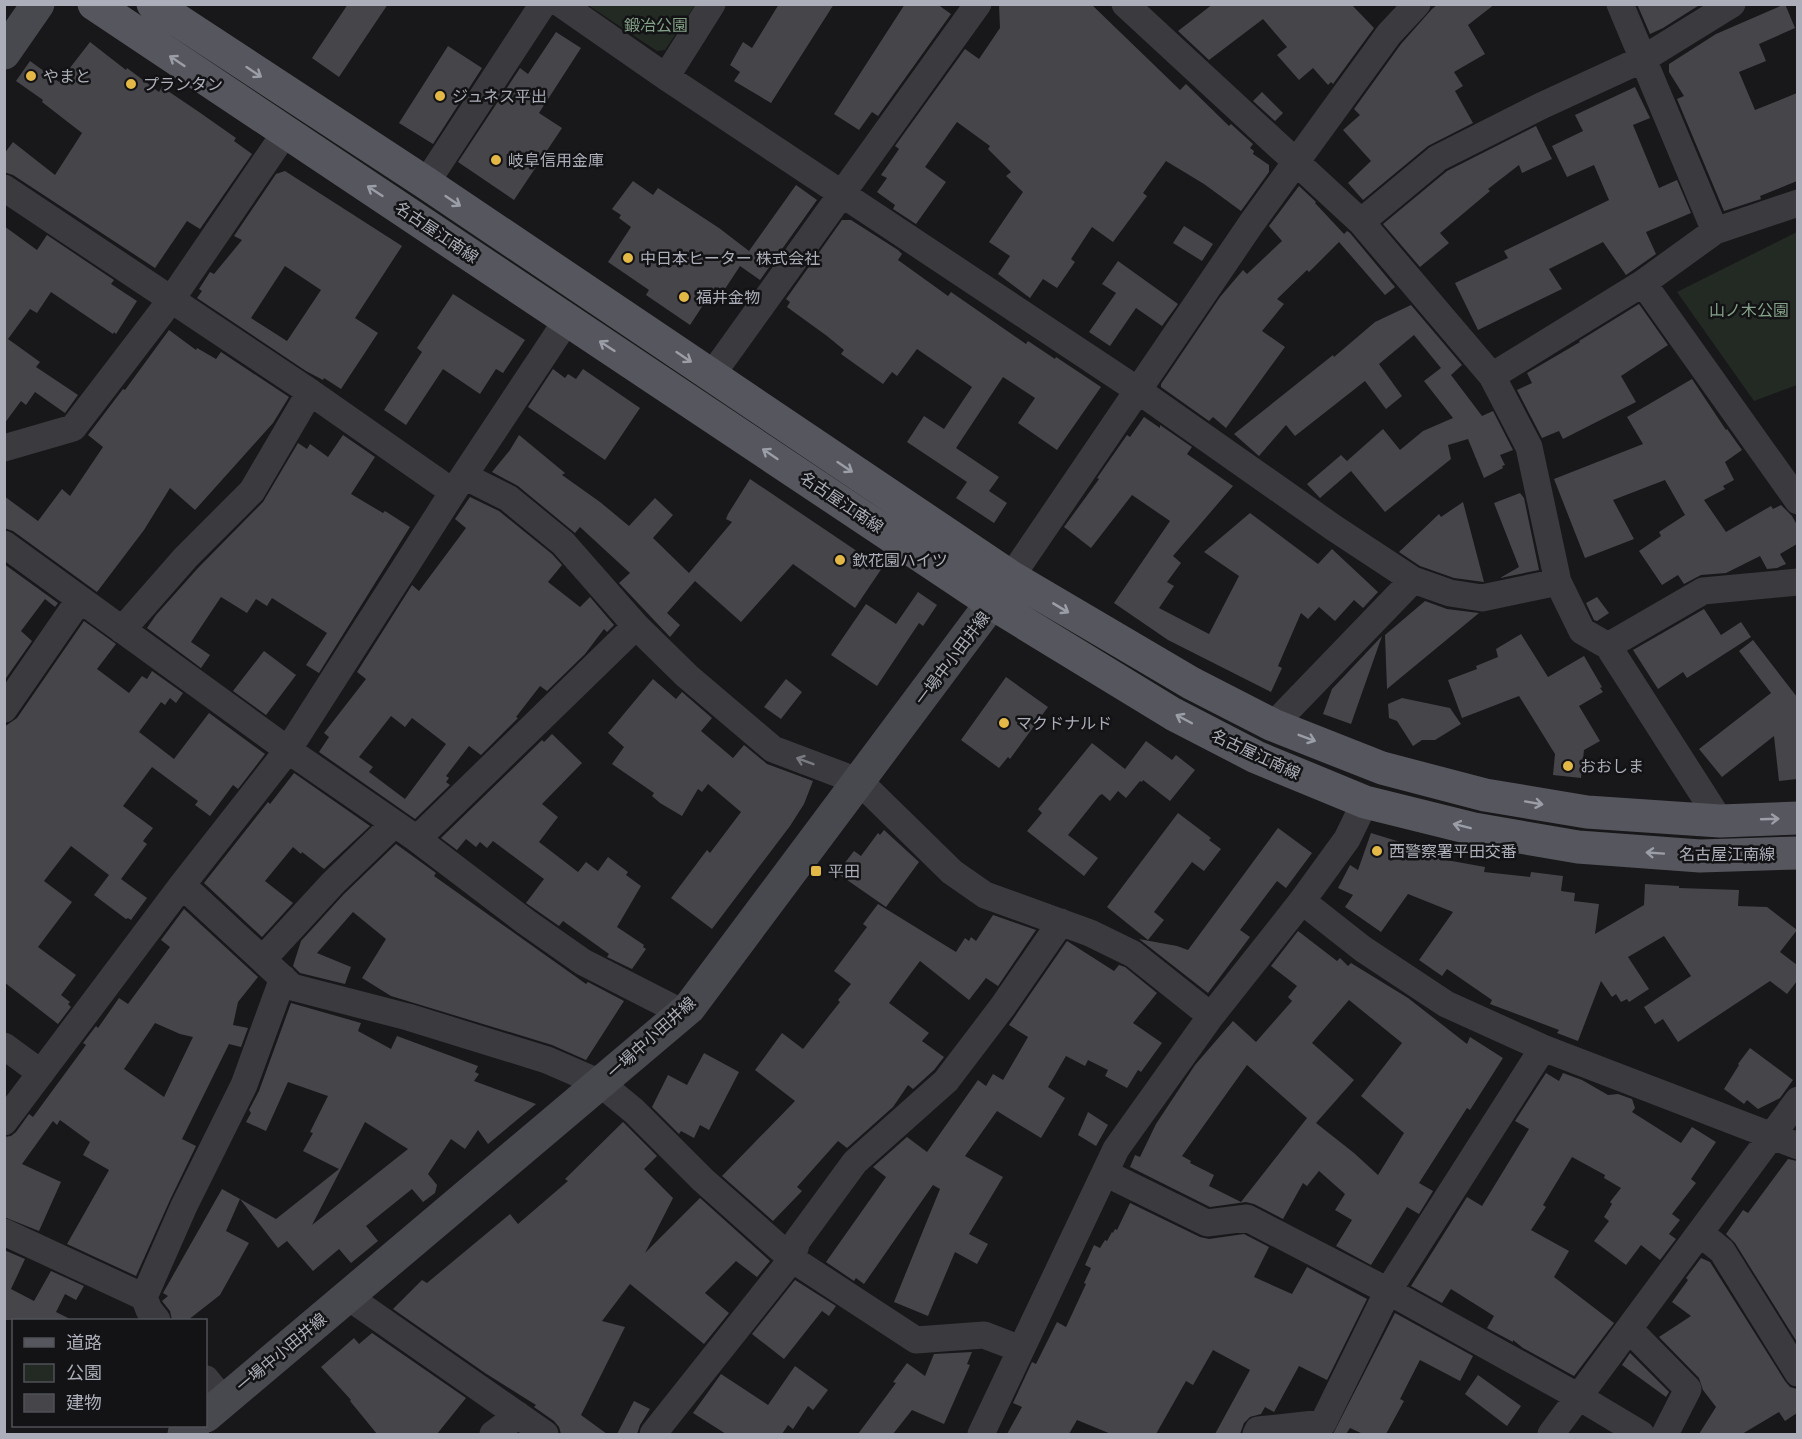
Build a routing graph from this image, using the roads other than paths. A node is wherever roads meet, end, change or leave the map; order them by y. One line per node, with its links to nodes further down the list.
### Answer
1 (38, 4): 12 (main road)
2 (94, 4): 15 (main road, 名古屋江南線, one-way to 2)
3 (153, 4): 17 (main road, 名古屋江南線, one-way to 17)
4 (543, 4): 17 (street)
5 (561, 4): 14 (street)
6 (712, 4): 14 (street)
7 (978, 4): 19 (street)
8 (1417, 4): 16 (street)
9 (1620, 4): 13 (street)
10 (1732, 4): 13 (street)
11 (1142, 10): 16 (street)
12 (4, 52)
13 (1643, 59): 21 (street); 22 (street)
14 (666, 77): 19 (street)
15 (285, 133): 24 (street); 25 (main road, 名古屋江南線, one-way to 15)
16 (1297, 163): 21 (street); 28 (street)
17 (426, 183): 26 (main road, 名古屋江南線, one-way to 26)
18 (4, 188): 24 (street)
19 (841, 194): 26 (street); 28 (street)
20 (1797, 203): 22 (street)
21 (1361, 222): 27 (street)
22 (1715, 231): 23 (street)
23 (1643, 283): 27 (street); 32 (street)
24 (171, 300): 29 (street); 30 (street)
25 (567, 320): 31 (street); 37 (main road, 名古屋江南線, one-way to 25)
26 (711, 376): 37 (main road, 名古屋江南線, one-way to 37)
27 (1492, 376): 35 (street)
28 (1139, 391): 34 (street); 37 (street)
29 (310, 392): 31 (street); 40 (street)
30 (10, 441)
31 (459, 484): 39 (street); 44 (street)
32 (1797, 501)
33 (4, 544): 38 (street)
34 (1413, 580): 35 (street); 43 (street)
35 (1558, 582): 41 (street)
36 (1797, 582): 41 (street)
37 (1002, 591): 43 (main road, 名古屋江南線, one-way to 43); 45 (main road, 一場中小田井線); 46 (main road, 名古屋江南線, one-way to 37)
38 (80, 599): 40 (street); 42 (street)
39 (636, 626): 45 (street, one-way to 39); 50 (street)
40 (122, 630): 44 (street)
41 (1608, 646): 48 (street)
42 (4, 709)
43 (1273, 725): 48 (main road, 名古屋江南線, one-way to 48)
44 (288, 750): 49 (street); 52 (street)
45 (860, 782): 54 (street); 57 (main road, 一場中小田井線)
46 (1365, 802): 51 (main road, 名古屋江南線, one-way to 46); 53 (street)
47 (1797, 818): 48 (main road, 名古屋江南線, one-way to 47)
48 (1720, 821)
49 (394, 824): 50 (street); 55 (street)
50 (417, 840): 57 (street)
51 (1797, 853)
52 (182, 885): 55 (street); 61 (street)
53 (1302, 902): 58 (street); 60 (street)
54 (1060, 922): 58 (street); 70 (street)
55 (263, 960): 56 (street)
56 (284, 978): 62 (street); 73 (street)
57 (683, 1013): 62 (main road, 一場中小田井線)
58 (1211, 1016): 67 (street)
59 (4, 1046): 61 (street)
60 (1543, 1047): 65 (street); 71 (street)
61 (41, 1073): 64 (street)
62 (600, 1083): 70 (street); 72 (main road, 一場中小田井線)
63 (1797, 1100): 65 (street)
64 (4, 1122)
65 (1771, 1136): 66 (street); 69 (street)
66 (1797, 1146)
67 (1105, 1173): 71 (street); 76 (street)
68 (4, 1232): 73 (street)
69 (1700, 1233): 75 (street); 77 (street)
70 (792, 1259): 76 (street); 81 (street)
71 (1388, 1291): 78 (street); 85 (street)
72 (347, 1296): 79 (main road, 一場中小田井線); 80 (street)
73 (144, 1297): 74 (street)
74 (156, 1319)
75 (1629, 1329): 78 (street); 88 (street)
76 (1021, 1349): 84 (street)
77 (1797, 1373)
78 (1579, 1397): 86 (street); 87 (street)
79 (212, 1398)
80 (518, 1415): 82 (street); 83 (street)
81 (657, 1433)
82 (493, 1434)
83 (545, 1434)
84 (981, 1434)
85 (1256, 1434)
86 (1551, 1434)
87 (1641, 1434)
88 (1665, 1434)

